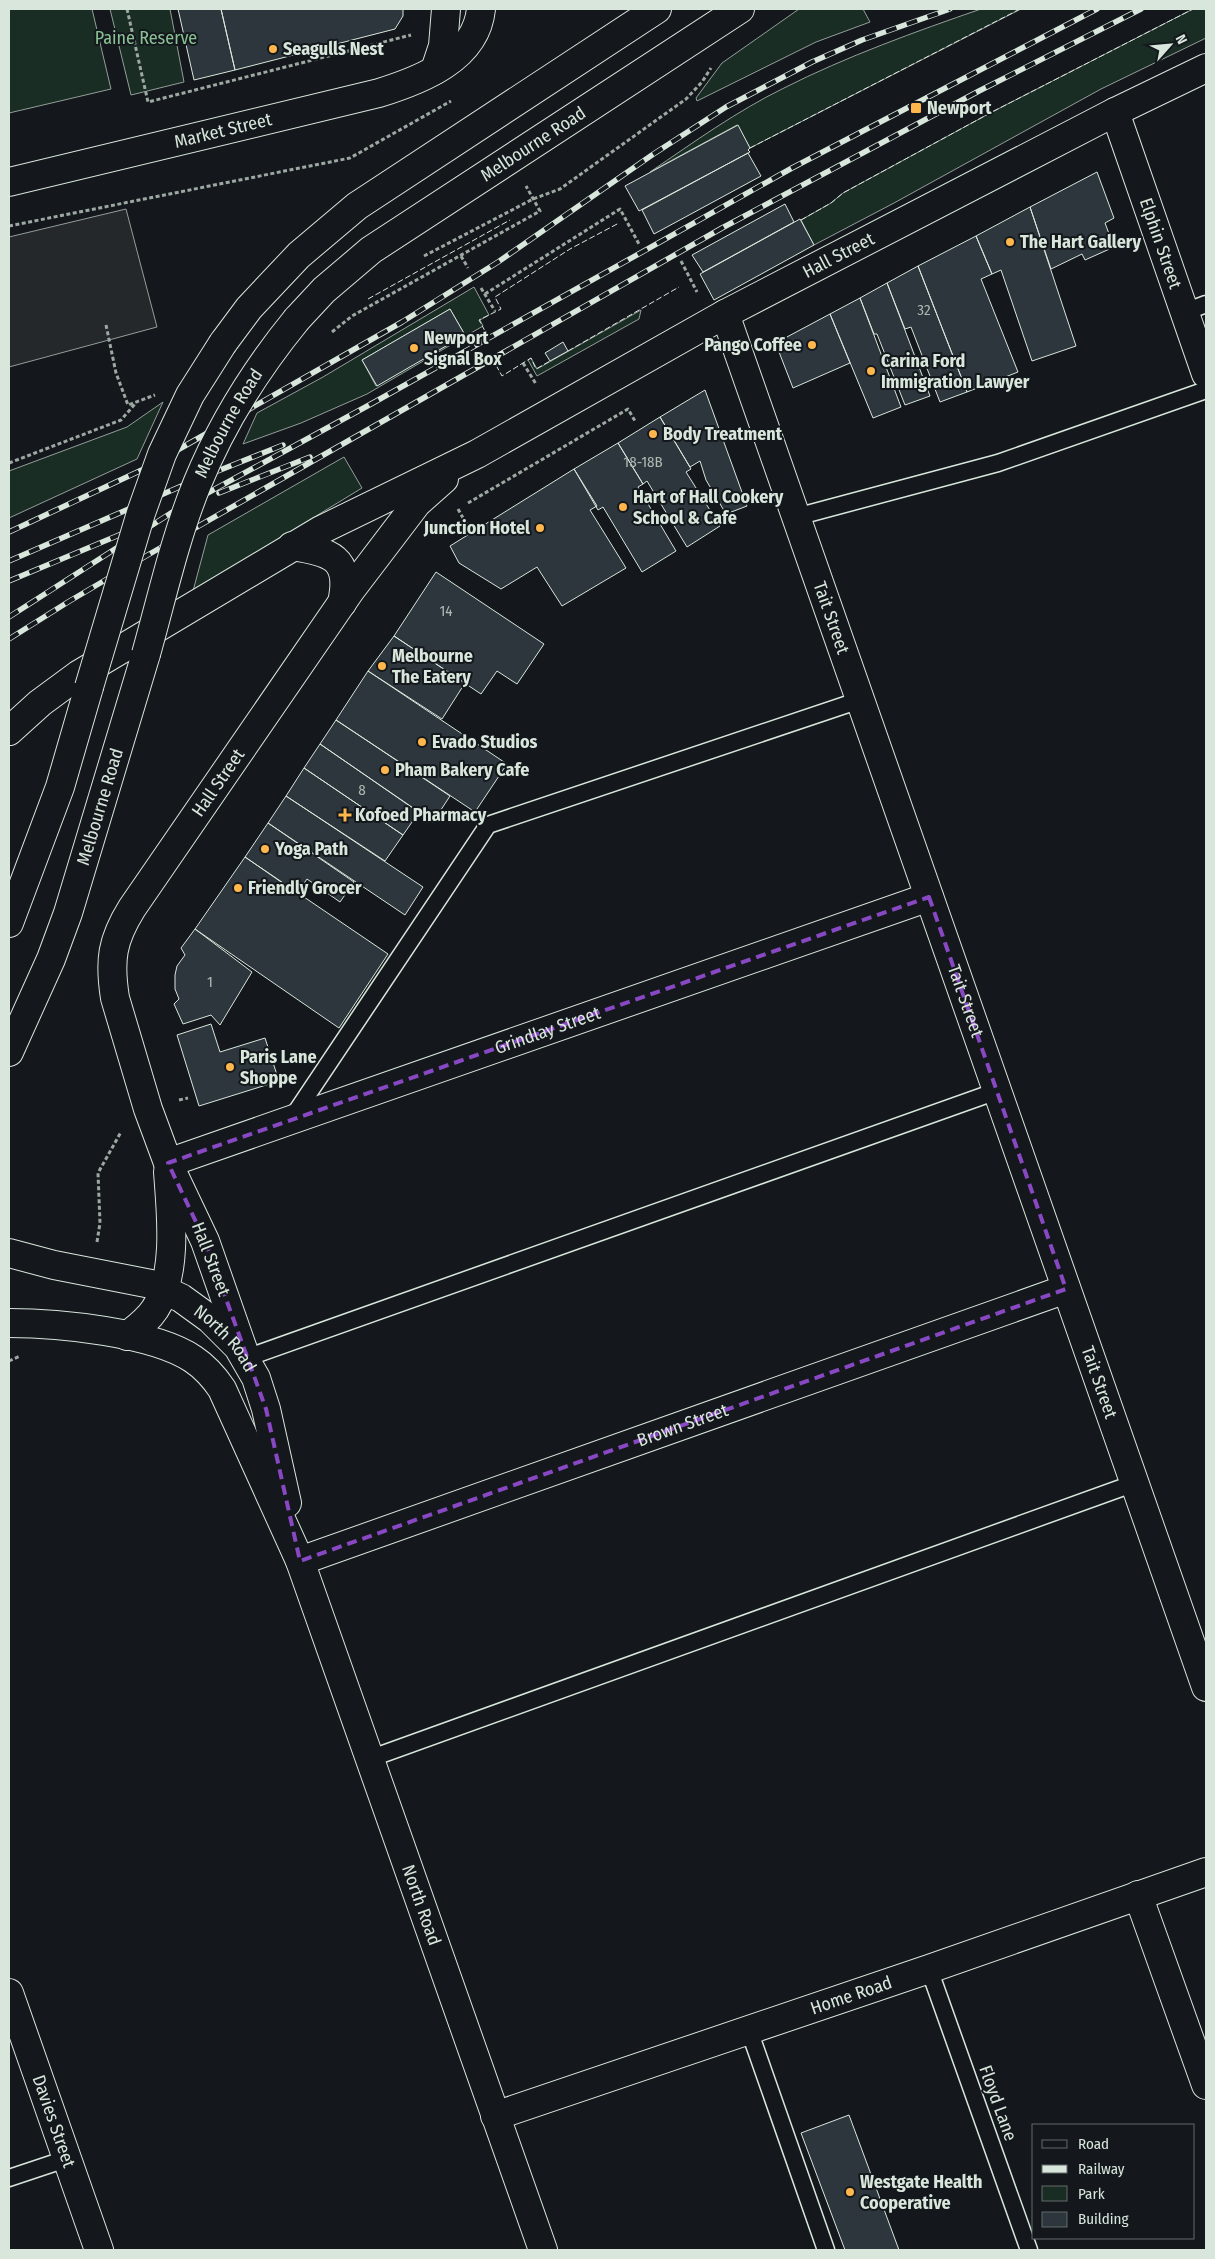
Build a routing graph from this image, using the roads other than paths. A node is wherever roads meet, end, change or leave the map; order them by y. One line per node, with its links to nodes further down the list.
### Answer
1 (446, 9): 6 (street)
2 (481, 9): 6 (street, Market Street)
3 (657, 9): 20 (street, bridge)
4 (740, 9): 21 (street, Melbourne Road, bridge)
5 (1206, 68): 7 (street, Hall Street)
6 (435, 70): 8 (street, Market Street)
7 (1115, 112): 9 (street, Elphin Street); 10 (street, Hall Street)
8 (9, 182)
9 (1196, 308): 11 (street, Elphin Street)
10 (725, 314): 13 (street, Hall Street); 14 (street, Tait Street)
11 (1206, 374)
12 (1206, 390): 14 (lane)
13 (477, 454): 15 (street, Hall Street); 16 (street, Hall Street)
14 (796, 517): 17 (street, Tait Street)
15 (292, 546): 16 (street); 18 (street, Hall Street)
16 (342, 603): 24 (street, Hall Street)
17 (860, 700): 19 (street, Tait Street); 23 (lane)
18 (9, 732)
19 (929, 897): 22 (street, Tait Street); 23 (street, Grindlay Street)
20 (9, 923)
21 (9, 1052)
22 (997, 1091): 27 (street, Tait Street); 30 (lane)
23 (291, 1120): 24 (street, Grindlay Street)
24 (168, 1163): 26 (street, Hall Street); 30 (street, Hall Street)
25 (9, 1254): 26 (street, North Road)
26 (164, 1289): 29 (street, Hall Street); 30 (street, North Road)
27 (1066, 1289): 31 (street, Tait Street); 32 (street, Brown Street)
28 (9, 1323): 29 (street, North Road)
29 (127, 1336): 32 (street, North Road)
30 (246, 1358): 32 (street, North Road)
31 (1135, 1483): 33 (street, Tait Street); 34 (lane)
32 (300, 1561): 34 (street, North Road)
33 (1206, 1687)
34 (369, 1759): 41 (street, North Road)
35 (1206, 1872): 36 (street, Home Road)
36 (1138, 1895): 37 (street, Home Road); 40 (street)
37 (929, 1969): 39 (street, Home Road); 47 (lane, Floyd Lane)
38 (9, 1993): 42 (street, Davies Street)
39 (749, 2030): 41 (street, Home Road); 46 (lane)
40 (1206, 2085)
41 (495, 2116): 45 (street, North Road)
42 (66, 2159): 43 (lane); 44 (street, Davies Street)
43 (9, 2178)
44 (98, 2250)
45 (543, 2250)
46 (826, 2250)
47 (1029, 2250)

